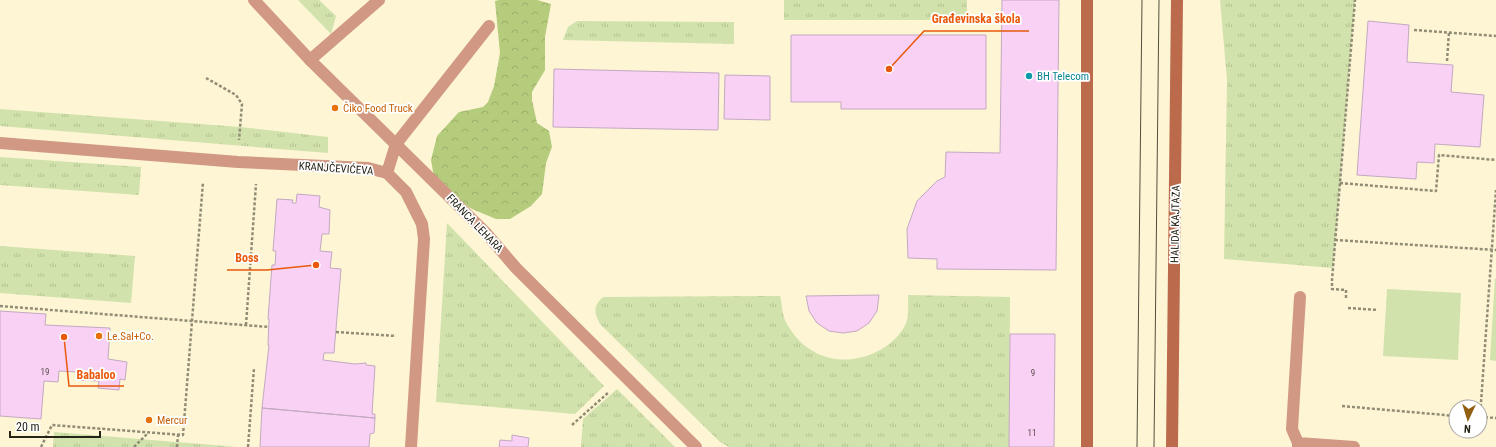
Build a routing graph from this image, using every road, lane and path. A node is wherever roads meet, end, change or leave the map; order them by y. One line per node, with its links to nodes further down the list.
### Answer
1 (254, 0): 10 (street, FRANCA LEHARA)
2 (379, 0): 10 (street)
3 (1087, 0): 50 (main road)
4 (1177, 0): 51 (main road, HALIDA KAJTAZA)
5 (1355, 0): 20 (path)
6 (489, 26): 15 (street)
7 (1414, 30): 8 (path)
8 (1449, 32): 9 (path); 11 (path)
9 (1496, 36)
10 (310, 60): 15 (street, FRANCA LEHARA)
11 (1447, 62)
12 (206, 78): 13 (path)
13 (240, 127)
14 (0, 143): 17 (street, KRANJČEVIĆEVA)
15 (396, 144): 17 (street); 36 (street, FRANCA LEHARA)
16 (1496, 160): 20 (path)
17 (387, 173): 34 (street, KRANJČEVIĆEVA)
18 (256, 176): 31 (path)
19 (204, 179): 30 (path)
20 (1340, 184): 22 (path)
21 (1496, 190): 23 (path)
22 (1335, 240): 23 (path); 26 (path)
23 (1492, 250): 24 (path); 37 (path)
24 (1496, 250)
25 (1300, 296): 43 (street)
26 (1346, 298)
27 (0, 306): 30 (path)
28 (1348, 308): 29 (path)
29 (1378, 310)
30 (192, 321): 31 (path); 42 (path)
31 (246, 325): 32 (path)
32 (269, 327)
33 (336, 332): 34 (path)
34 (418, 337): 48 (street, KRANJČEVIĆEVA)
35 (254, 368): 47 (path)
36 (626, 377): 40 (path); 49 (street, FRANCA LEHARA)
37 (1481, 399)
38 (1342, 406): 39 (path)
39 (1448, 415)
40 (572, 425)
41 (148, 433): 42 (path); 44 (path); 45 (path)
42 (178, 435): 46 (path)
43 (1298, 445): 52 (street)
44 (41, 447)
45 (134, 447)
46 (177, 447)
47 (248, 447)
48 (411, 447)
49 (696, 447)
50 (1087, 447)
51 (1172, 447)
52 (1354, 447)

